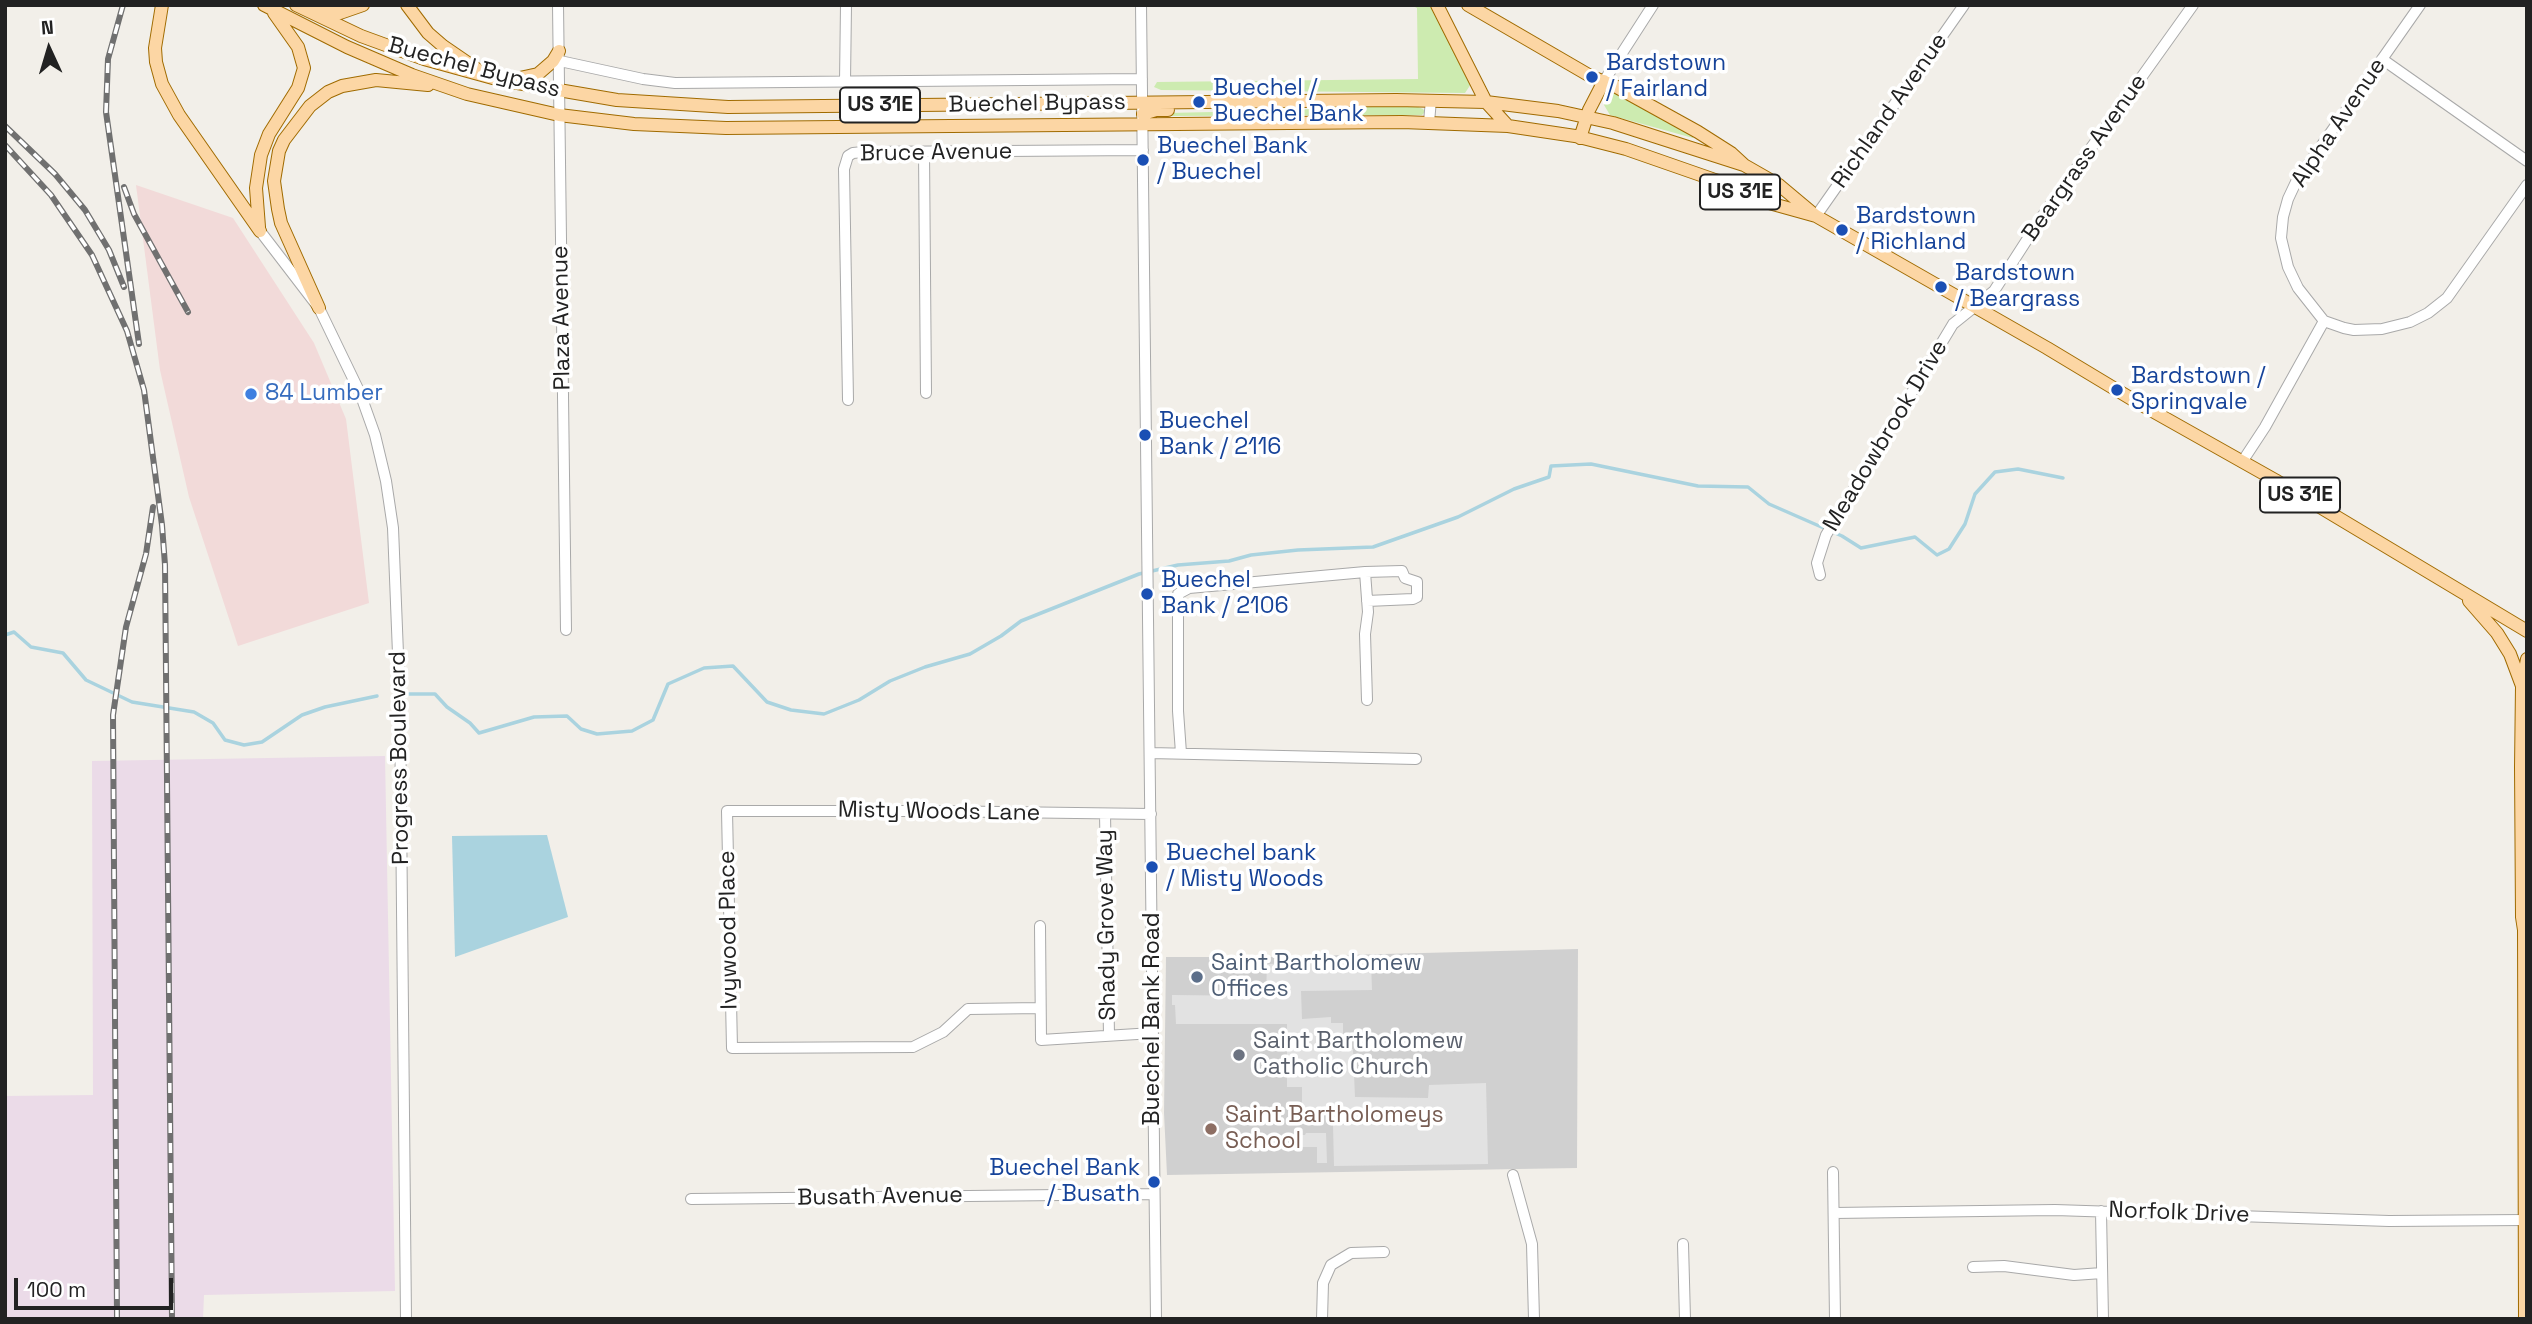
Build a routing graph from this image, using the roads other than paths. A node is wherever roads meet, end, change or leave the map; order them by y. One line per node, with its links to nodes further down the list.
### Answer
1 (162, 5): 39 (main road)
2 (298, 5): 3 (main road); 17 (main road, Buechel Bypass / US 31E)
3 (363, 5)
4 (407, 5): 17 (main road)
5 (558, 5): 15 (street, Plaza Avenue)
6 (846, 5): 20 (street)
7 (1141, 5): 18 (street, Buechel Bank Road)
8 (1437, 5): 24 (main road)
9 (1468, 5): 19 (main road)
10 (1653, 5): 19 (street)
11 (1964, 5): 38 (street, Richland Avenue)
12 (2193, 5): 40 (street, Beargrass Avenue)
13 (2420, 5): 16 (street, Alpha Avenue)
14 (267, 8): 21 (main road, Buechel Bypass / US 31E); 39 (main road)
15 (559, 56): 17 (main road); 20 (street); 22 (street, Plaza Avenue)
16 (2382, 59): 33 (street); 42 (street, Alpha Avenue)
17 (493, 78): 22 (main road, Buechel Bypass / US 31E)
18 (1142, 79): 20 (street); 25 (street, Buechel Bank Road)
19 (1604, 81): 27 (main road); 34 (main road)
20 (845, 82)
21 (444, 86): 26 (main road, Buechel Bypass / US 31E); 41 (main road)
22 (559, 92): 25 (main road, Buechel Bypass / US 31E); 26 (street, Plaza Avenue)
23 (1431, 100): 24 (main road, Buechel Bypass / US 31E); 25 (main road, Buechel Bypass / US 31E); 28 (street)
24 (1486, 102): 27 (main road, Buechel Bypass / US 31E); 29 (main road)
25 (1143, 114): 26 (main road, Buechel Bypass / US 31E); 28 (main road, Buechel Bypass / US 31E); 31 (street, Buechel Bank Road)
26 (559, 115): 50 (street, Plaza Avenue)
27 (1587, 118): 30 (main road); 34 (main road, Buechel Bypass / US 31E)
28 (1429, 122): 29 (main road, Buechel Bypass / US 31E)
29 (1508, 126): 30 (main road, Buechel Bypass / US 31E)
30 (1580, 138): 37 (main road, US 31E)
31 (1143, 150): 32 (street, Bruce Avenue); 57 (street, Buechel Bank Road)
32 (924, 152): 43 (street); 44 (street, Bruce Avenue)
33 (2527, 161)
34 (1744, 166): 35 (main road, US 31E)
35 (1771, 180): 37 (main road); 38 (main road, US 31E)
36 (2527, 185): 42 (street)
37 (1762, 201): 38 (main road, US 31E)
38 (1816, 216): 40 (main road, US 31E)
39 (260, 231): 41 (street, Progress Boulevard)
40 (1974, 307): 45 (main road, US 31E); 47 (street, Meadowbrook Drive)
41 (319, 308): 78 (street, Progress Boulevard)
42 (2324, 321): 45 (street)
43 (926, 393)
44 (849, 400)
45 (2242, 462): 48 (main road, US 31E)
46 (1365, 572): 49 (street); 49 (street); 58 (street)
47 (1821, 575)
48 (2461, 592): 51 (main road, US 31E); 53 (main road)
49 (1367, 601): 54 (street)
50 (566, 630)
51 (2527, 631)
52 (2527, 659): 53 (main road)
53 (2522, 686): 56 (main road)
54 (1367, 700)
55 (2527, 713): 56 (main road)
56 (2522, 729): 73 (main road)
57 (1150, 753): 58 (street); 62 (street, Buechel Bank Road)
58 (1181, 753): 59 (street)
59 (1416, 758)
60 (727, 811): 61 (street, Misty Woods Lane); 64 (street, Ivywood Place)
61 (1105, 814): 62 (street, Misty Woods Lane); 66 (street, Shady Grove Way)
62 (1152, 814): 65 (street, Buechel Bank Road)
63 (1040, 926): 64 (street)
64 (1040, 1008): 66 (street)
65 (1153, 1033): 66 (street); 69 (street, Buechel Bank Road)
66 (1109, 1035)
67 (1833, 1172): 72 (street)
68 (1513, 1175): 81 (street)
69 (1154, 1195): 70 (street, Busath Avenue); 79 (street, Buechel Bank Road)
70 (691, 1199)
71 (2101, 1211): 72 (street, Norfolk Drive); 73 (street, Norfolk Drive); 77 (street)
72 (1834, 1213): 83 (street)
73 (2525, 1220): 85 (main road)
74 (1684, 1244): 82 (street)
75 (1384, 1252): 80 (street)
76 (1973, 1267): 77 (street)
77 (2102, 1273): 84 (street)
78 (406, 1319)
79 (1156, 1319)
80 (1322, 1319)
81 (1534, 1319)
82 (1685, 1319)
83 (1835, 1319)
84 (2103, 1319)
85 (2525, 1319)

